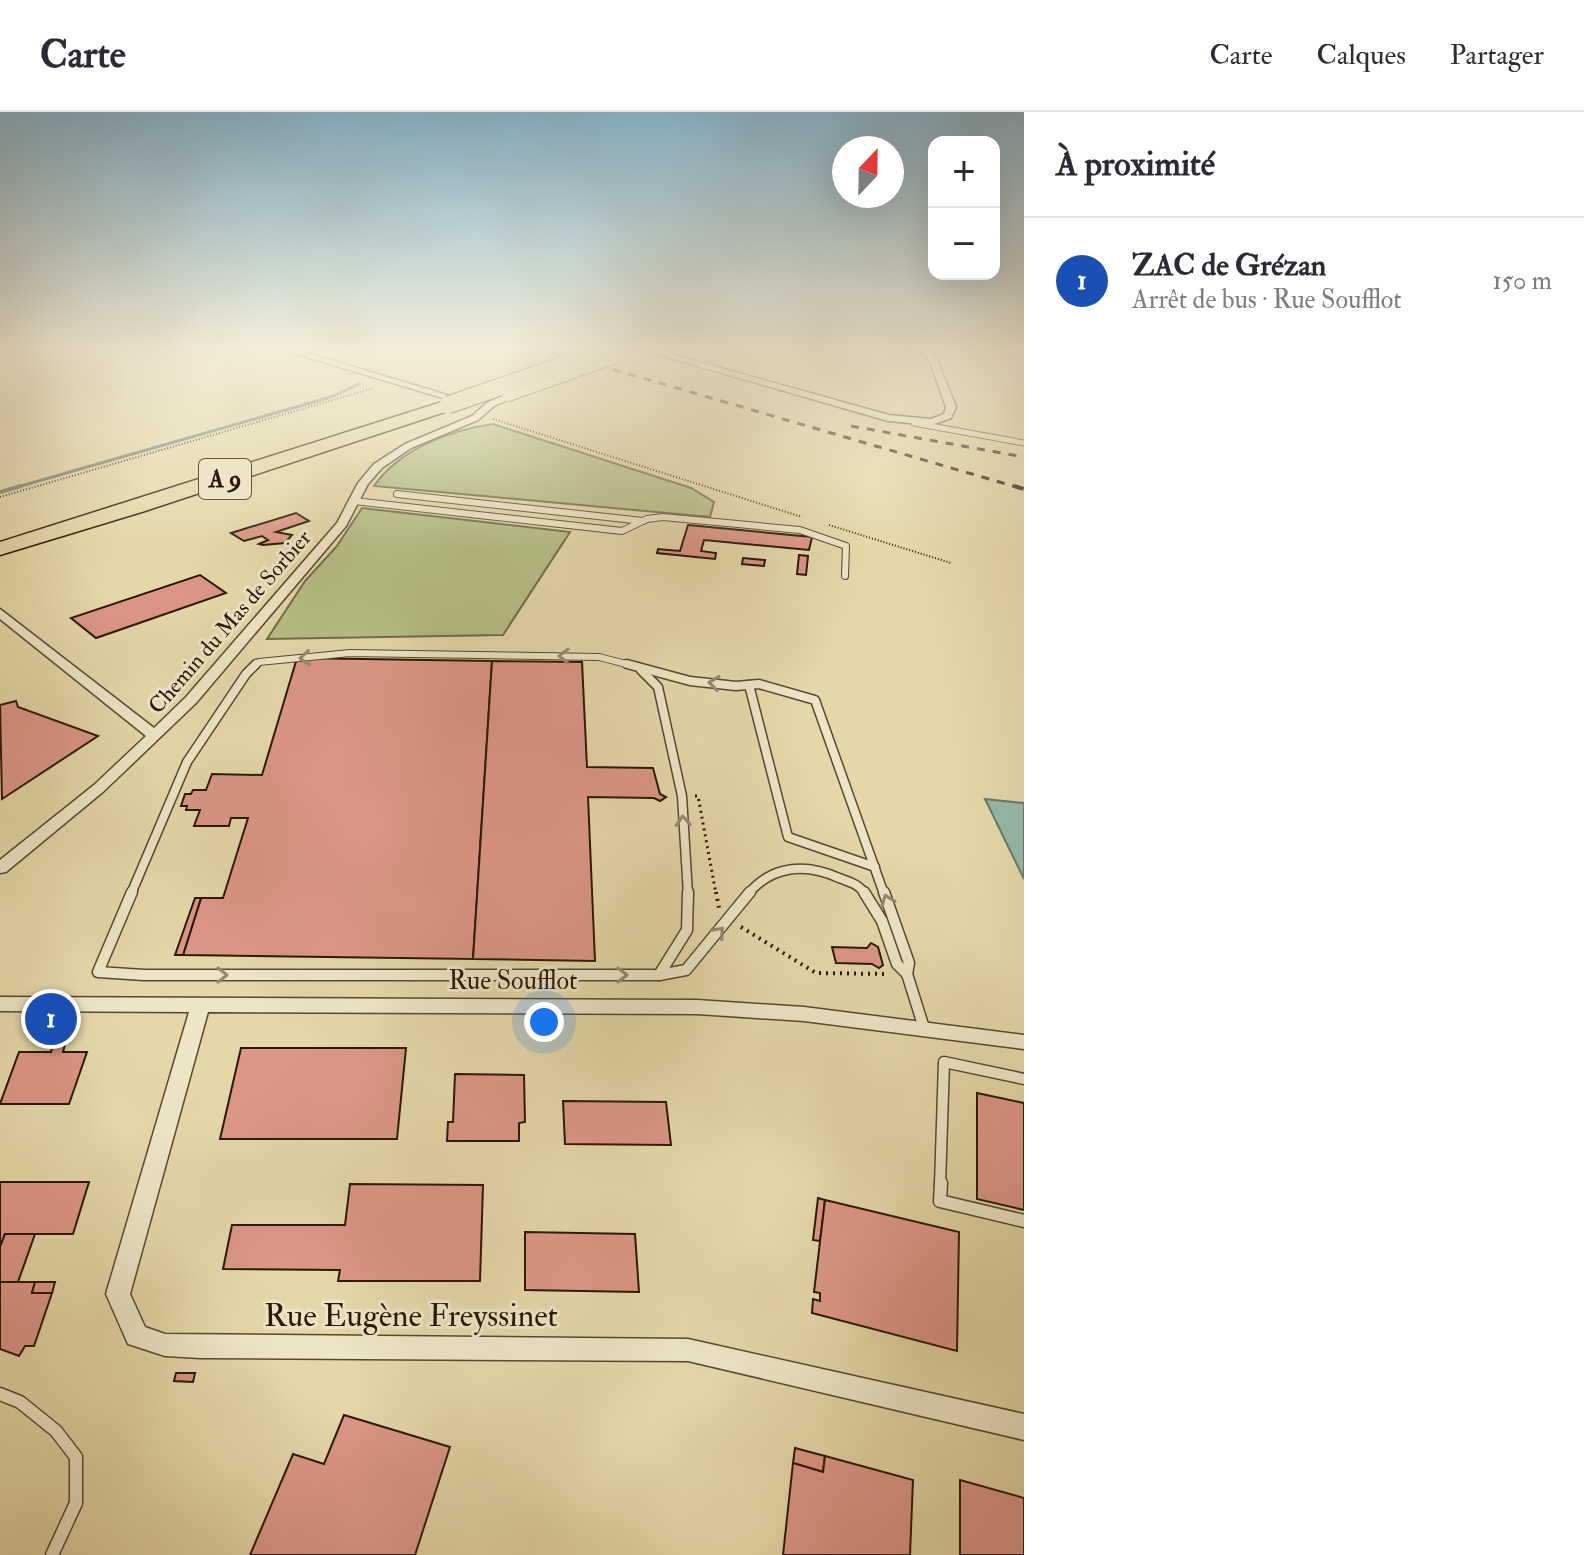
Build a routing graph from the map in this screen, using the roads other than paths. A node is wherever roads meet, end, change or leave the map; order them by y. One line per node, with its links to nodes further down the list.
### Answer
1 (400, 414): 11 (highway, A 9)
2 (404, 414): 12 (highway, A 9)
3 (479, 414): 9 (street, Chemin du Mas de Sorbier)
4 (882, 414): 6 (street)
5 (949, 414): 6 (street)
6 (914, 423): 7 (lane)
7 (1024, 443)
8 (397, 494): 10 (lane)
9 (354, 501): 10 (lane); 17 (street, Chemin du Mas de Sorbier)
10 (644, 521): 13 (lane)
11 (0, 537)
12 (0, 549)
13 (845, 576)
14 (0, 613): 17 (street)
15 (640, 670): 16 (lane, one-way to 15); 21 (lane, one-way to 15); 21 (lane, one-way to 21)
16 (749, 685): 18 (lane); 18 (lane)
17 (155, 736): 19 (street, Chemin du Mas de Sorbier)
18 (875, 867): 20 (lane, one-way to 18)
19 (0, 868)
20 (907, 974): 21 (lane, one-way to 20); 24 (lane)
21 (659, 975)
22 (0, 1004): 23 (street, Rue Soufflot)
23 (200, 1005): 24 (street, Rue Soufflot); 29 (street, Rue Eugène Freyssinet)
24 (924, 1028): 25 (street, Rue Soufflot)
25 (1024, 1042)
26 (1024, 1079): 27 (lane)
27 (1024, 1221)
28 (0, 1394): 30 (lane)
29 (1024, 1427)
30 (52, 1555)

